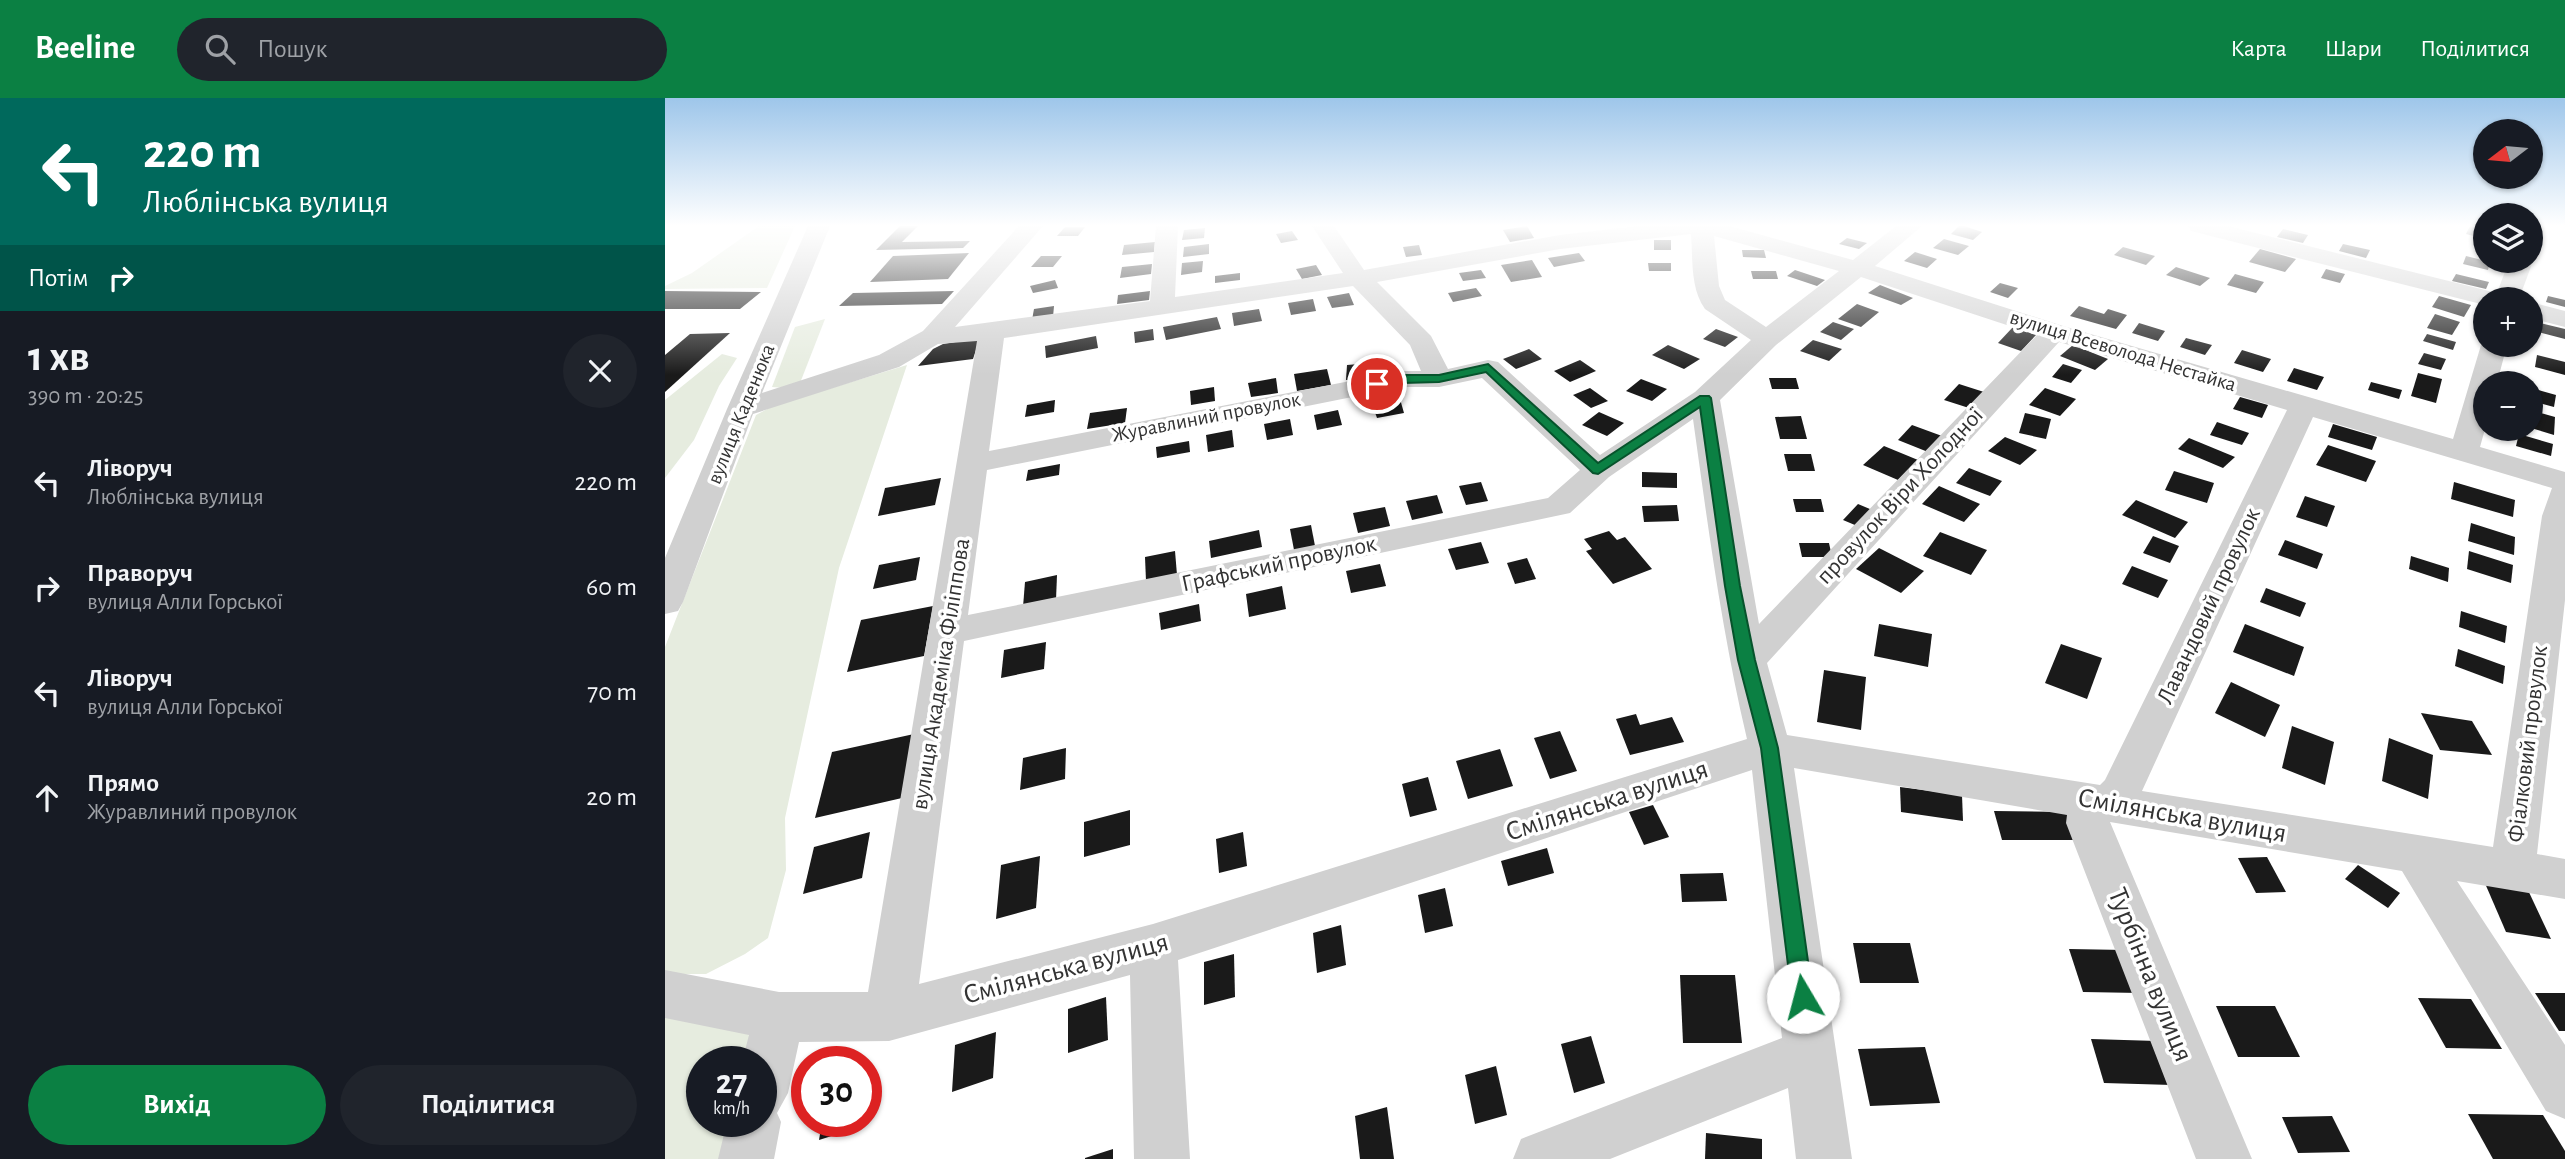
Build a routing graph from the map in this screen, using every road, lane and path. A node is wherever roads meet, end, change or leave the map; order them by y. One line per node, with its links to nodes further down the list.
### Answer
1 (798, 276): 22 (street, вулиця Каденюка)
2 (987, 276): 16 (street)
3 (1164, 276): 11 (street)
4 (1369, 276): 9 (street, вулиця Всеволода Нестайка)
5 (1706, 276): 17 (street)
6 (1847, 276): 17 (street, Графський провулок)
7 (1880, 276): 15 (street, вулиця Всеволода Нестайка)
8 (2396, 276): 10 (street)
9 (1358, 278): 11 (street, вулиця Всеволода Нестайка); 19 (street)
10 (2473, 295)
11 (1162, 307): 14 (street, вулиця Всеволода Нестайка)
12 (2543, 313): 13 (street)
13 (2565, 319)
14 (992, 332): 16 (street, вулиця Всеволода Нестайка); 24 (street, вулиця Академіка Філіппова)
15 (2054, 332): 21 (street, вулиця Всеволода Нестайка); 29 (street, провулок Віри Холодної)
16 (932, 337): 22 (street)
17 (1767, 339): 20 (street, Графський провулок)
18 (2491, 357): 23 (street)
19 (1439, 379): 24 (street, Журавлиний провулок); 25 (street, Журавлиний провулок)
20 (1705, 398): 25 (street, Графський провулок); 29 (street)
21 (2304, 405): 23 (street, вулиця Всеволода Нестайка); 31 (street, Лавандовий провулок)
22 (741, 410): 27 (street, вулиця Каденюка)
23 (2464, 452): 26 (street, вулиця Всеволода Нестайка)
24 (973, 463): 28 (street, вулиця Академіка Філіппова)
25 (1598, 470): 28 (street, Графський провулок)
26 (2563, 503): 33 (street, Фіалковий провулок)
27 (665, 602)
28 (947, 632): 37 (street, вулиця Академіка Філіппова)
29 (1747, 660): 30 (street)
30 (1770, 748): 31 (street, Смілянська вулиця); 35 (street, Смілянська вулиця); 40 (street)
31 (2108, 803): 32 (street, Смілянська вулиця); 47 (street, Турбінна вулиця)
32 (2417, 857): 33 (street, Смілянська вулиця); 41 (street)
33 (2512, 871): 34 (street, Смілянська вулиця)
34 (2565, 879)
35 (1153, 946): 37 (street, Смілянська вулиця); 44 (street)
36 (665, 994): 38 (street, Смілянська вулиця)
37 (889, 1016): 38 (street, Смілянська вулиця)
38 (779, 1017): 39 (street)
39 (772, 1046)
40 (1810, 1053): 45 (street); 46 (street)
41 (2565, 1092)
42 (750, 1137): 43 (street)
43 (745, 1159)
44 (1162, 1159)
45 (1541, 1159)
46 (1824, 1159)
47 (2224, 1159)

